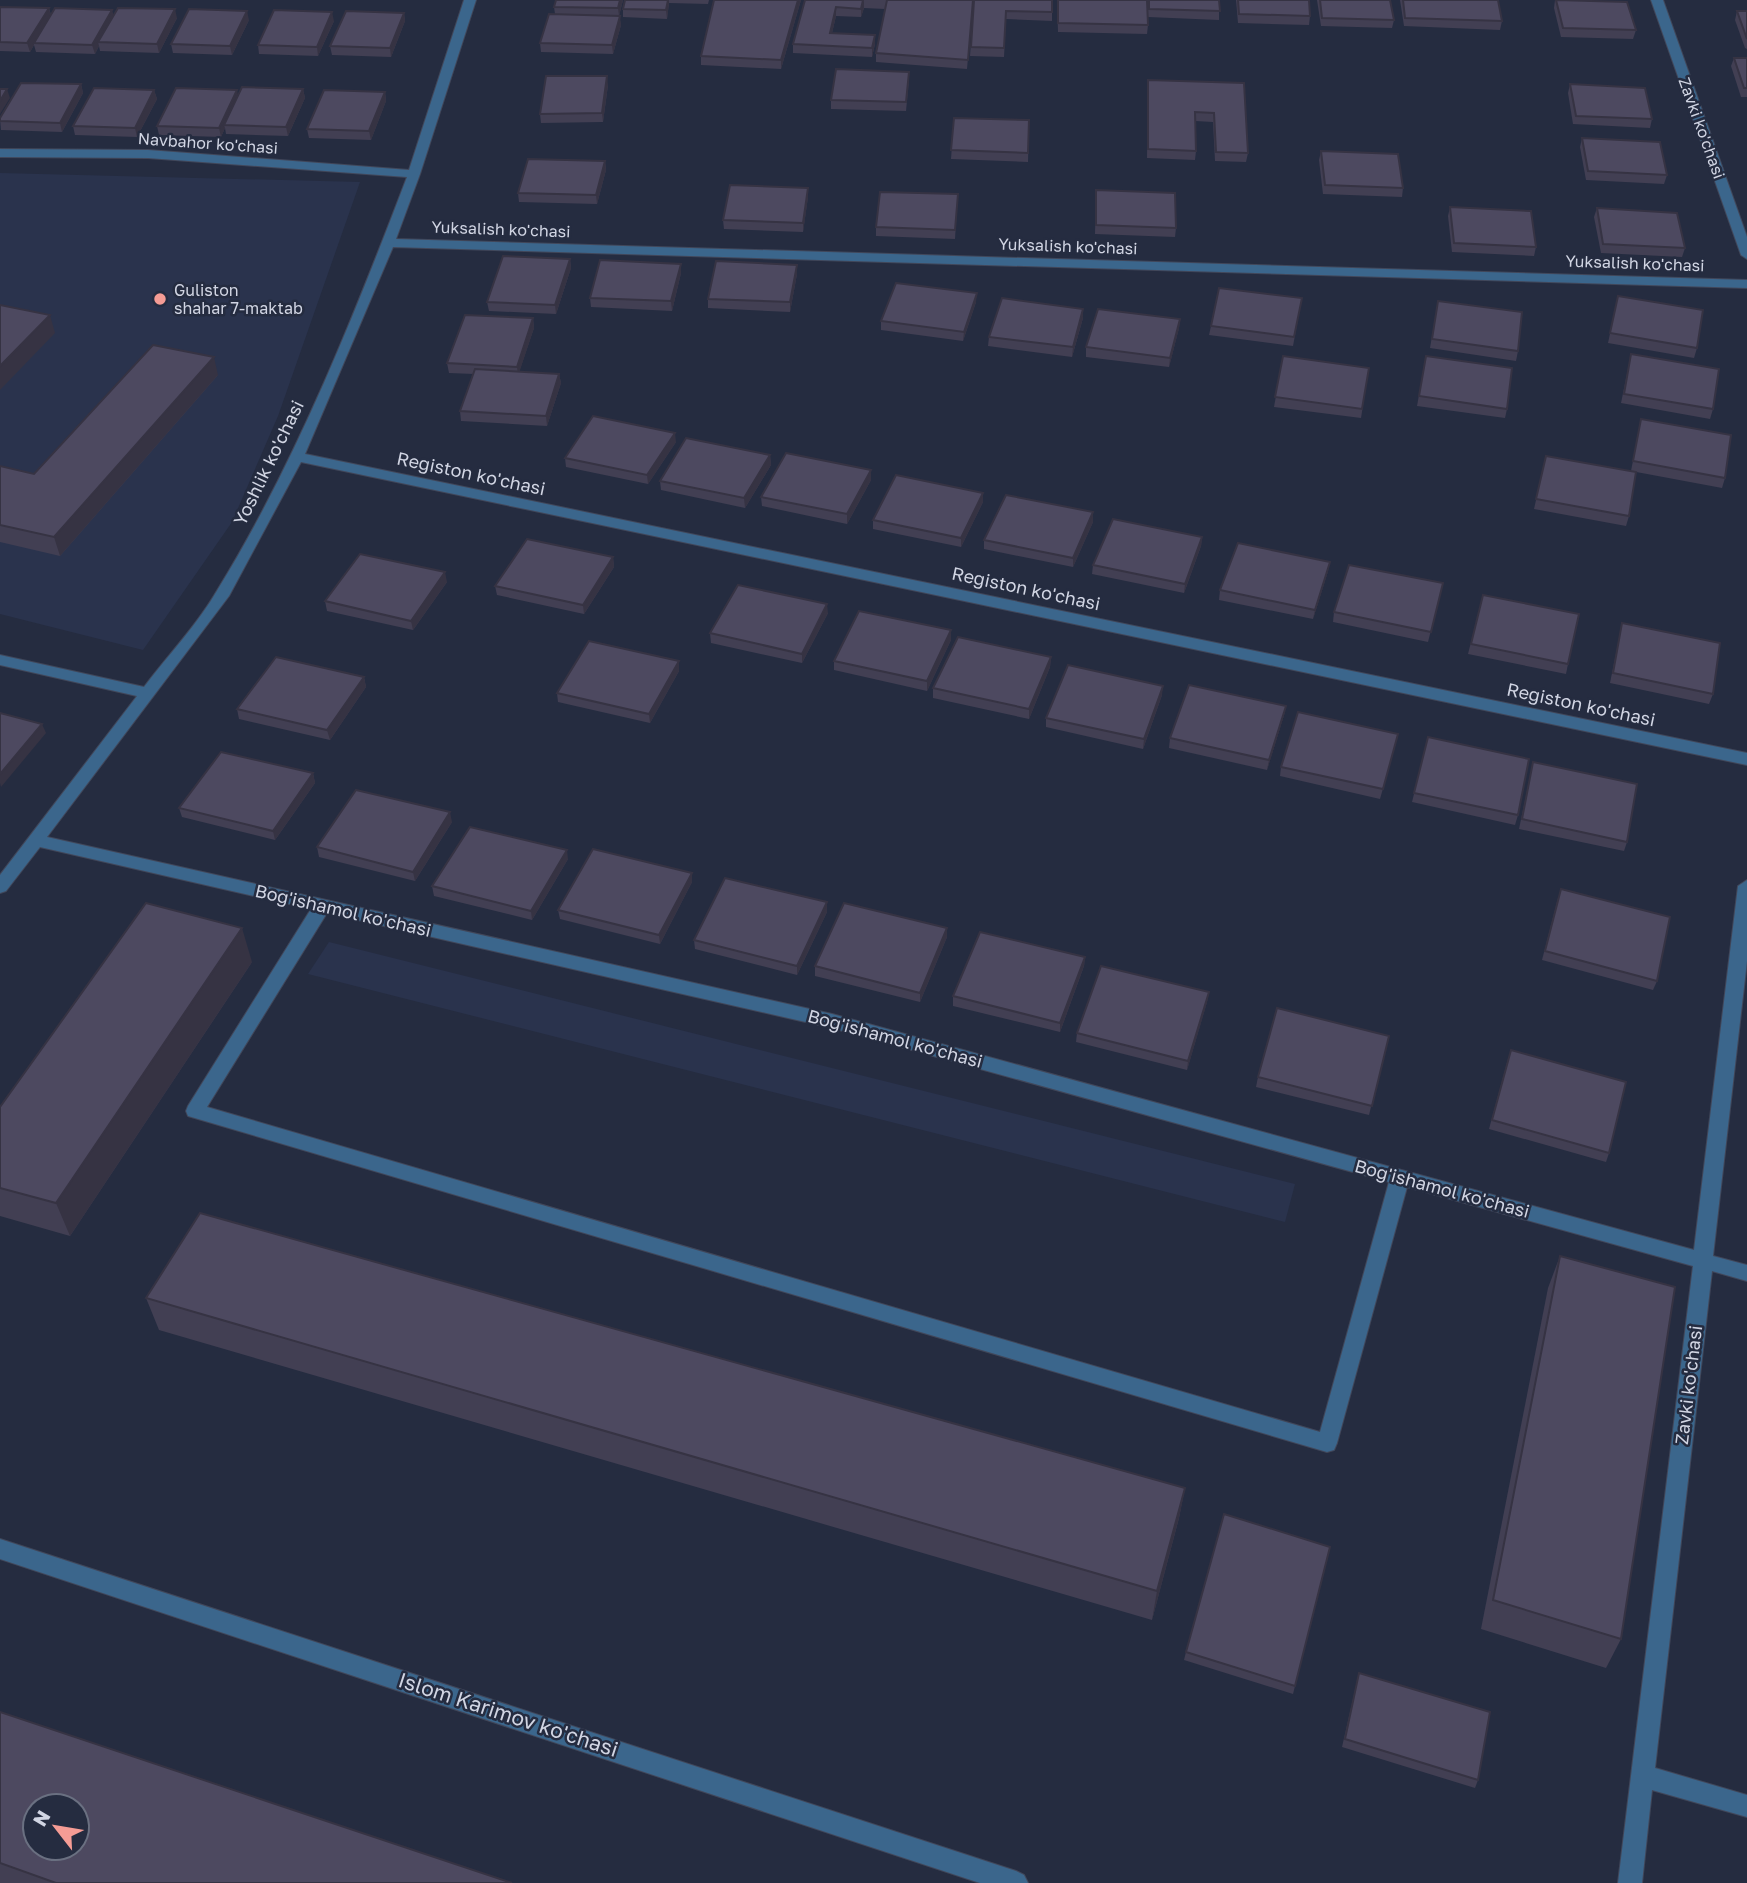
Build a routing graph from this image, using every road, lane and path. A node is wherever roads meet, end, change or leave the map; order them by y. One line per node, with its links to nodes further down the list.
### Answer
1 (470, 0): 4 (street, Yoshlik ko'chasi)
2 (1657, 0): 6 (street, Zavki ko'chasi)
3 (0, 153): 4 (street, Navbahor ko'chasi)
4 (414, 174): 5 (street, Yoshlik ko'chasi)
5 (388, 243): 7 (street, Yuksalish ko'chasi); 8 (street, Yoshlik ko'chasi)
6 (1747, 255)
7 (1747, 284)
8 (297, 457): 10 (street, Yoshlik ko'chasi); 11 (street, Registon ko'chasi)
9 (0, 660): 10 (street)
10 (147, 693): 12 (street, Yoshlik ko'chasi)
11 (1747, 759)
12 (35, 840): 14 (street, Yoshlik ko'chasi); 15 (street, Bog'ishamol ko'chasi)
13 (1747, 886): 17 (street, Zavki ko'chasi)
14 (0, 887)
15 (321, 906): 16 (street, Bog'ishamol ko'chasi); 16 (street)
16 (1400, 1177): 17 (street, Bog'ishamol ko'chasi)
17 (1704, 1261): 18 (street, Bog'ishamol ko'chasi); 20 (street, Zavki ko'chasi)
18 (1747, 1273)
19 (0, 1549): 22 (street, Islom Karimov ko'chasi)
20 (1643, 1776): 21 (street); 23 (street, Zavki ko'chasi)
21 (1747, 1806)
22 (1016, 1883)
23 (1630, 1883)

